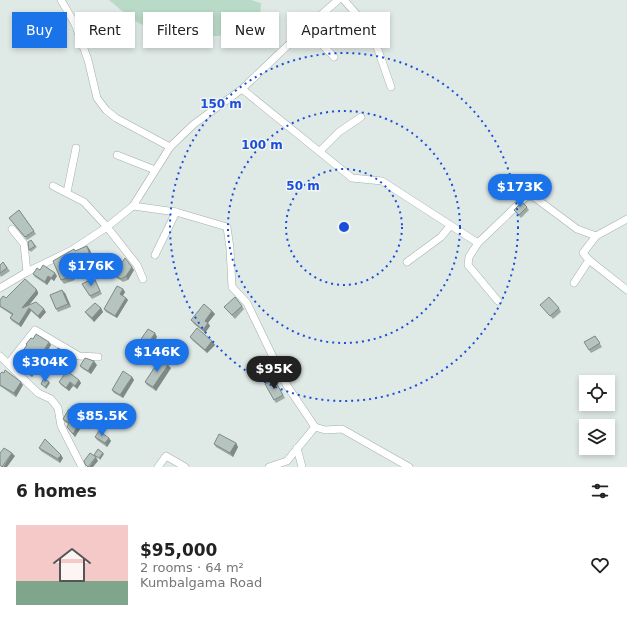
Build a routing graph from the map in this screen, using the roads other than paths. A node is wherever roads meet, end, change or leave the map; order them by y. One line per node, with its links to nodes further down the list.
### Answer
1 (61, 0): 11 (street)
2 (338, 0): 4 (street)
3 (344, 0): 8 (street)
4 (324, 12)
5 (287, 46): 9 (street)
6 (325, 48): 7 (street)
7 (334, 57)
8 (391, 87)
9 (242, 89): 11 (street); 13 (street)
10 (362, 117): 13 (street)
11 (170, 147): 15 (street)
12 (76, 148): 17 (street)
13 (320, 151): 22 (street)
14 (117, 155): 15 (street)
15 (154, 170): 18 (street)
16 (53, 186): 17 (street)
17 (67, 192): 21 (street)
18 (133, 206): 19 (street); 21 (street)
19 (176, 212): 26 (street); 38 (street)
20 (627, 219): 24 (street)
21 (107, 226): 29 (street); 30 (street)
22 (450, 226): 25 (street); 28 (street)
23 (12, 229): 29 (street)
24 (596, 236): 25 (street); 27 (street)
25 (478, 243): 34 (street)
26 (155, 255)
27 (589, 260): 31 (street); 33 (street)
28 (407, 262)
29 (27, 272): 32 (street)
30 (142, 279)
31 (574, 283)
32 (0, 288)
33 (627, 290)
34 (498, 301)
35 (0, 356): 37 (street)
36 (98, 357): 37 (street)
37 (9, 363): 40 (street)
38 (315, 427): 39 (street); 45 (street)
39 (297, 448): 43 (street); 44 (street)
40 (82, 467)
41 (158, 467): 42 (street)
42 (185, 467)
43 (268, 467)
44 (302, 467)
45 (409, 467)

